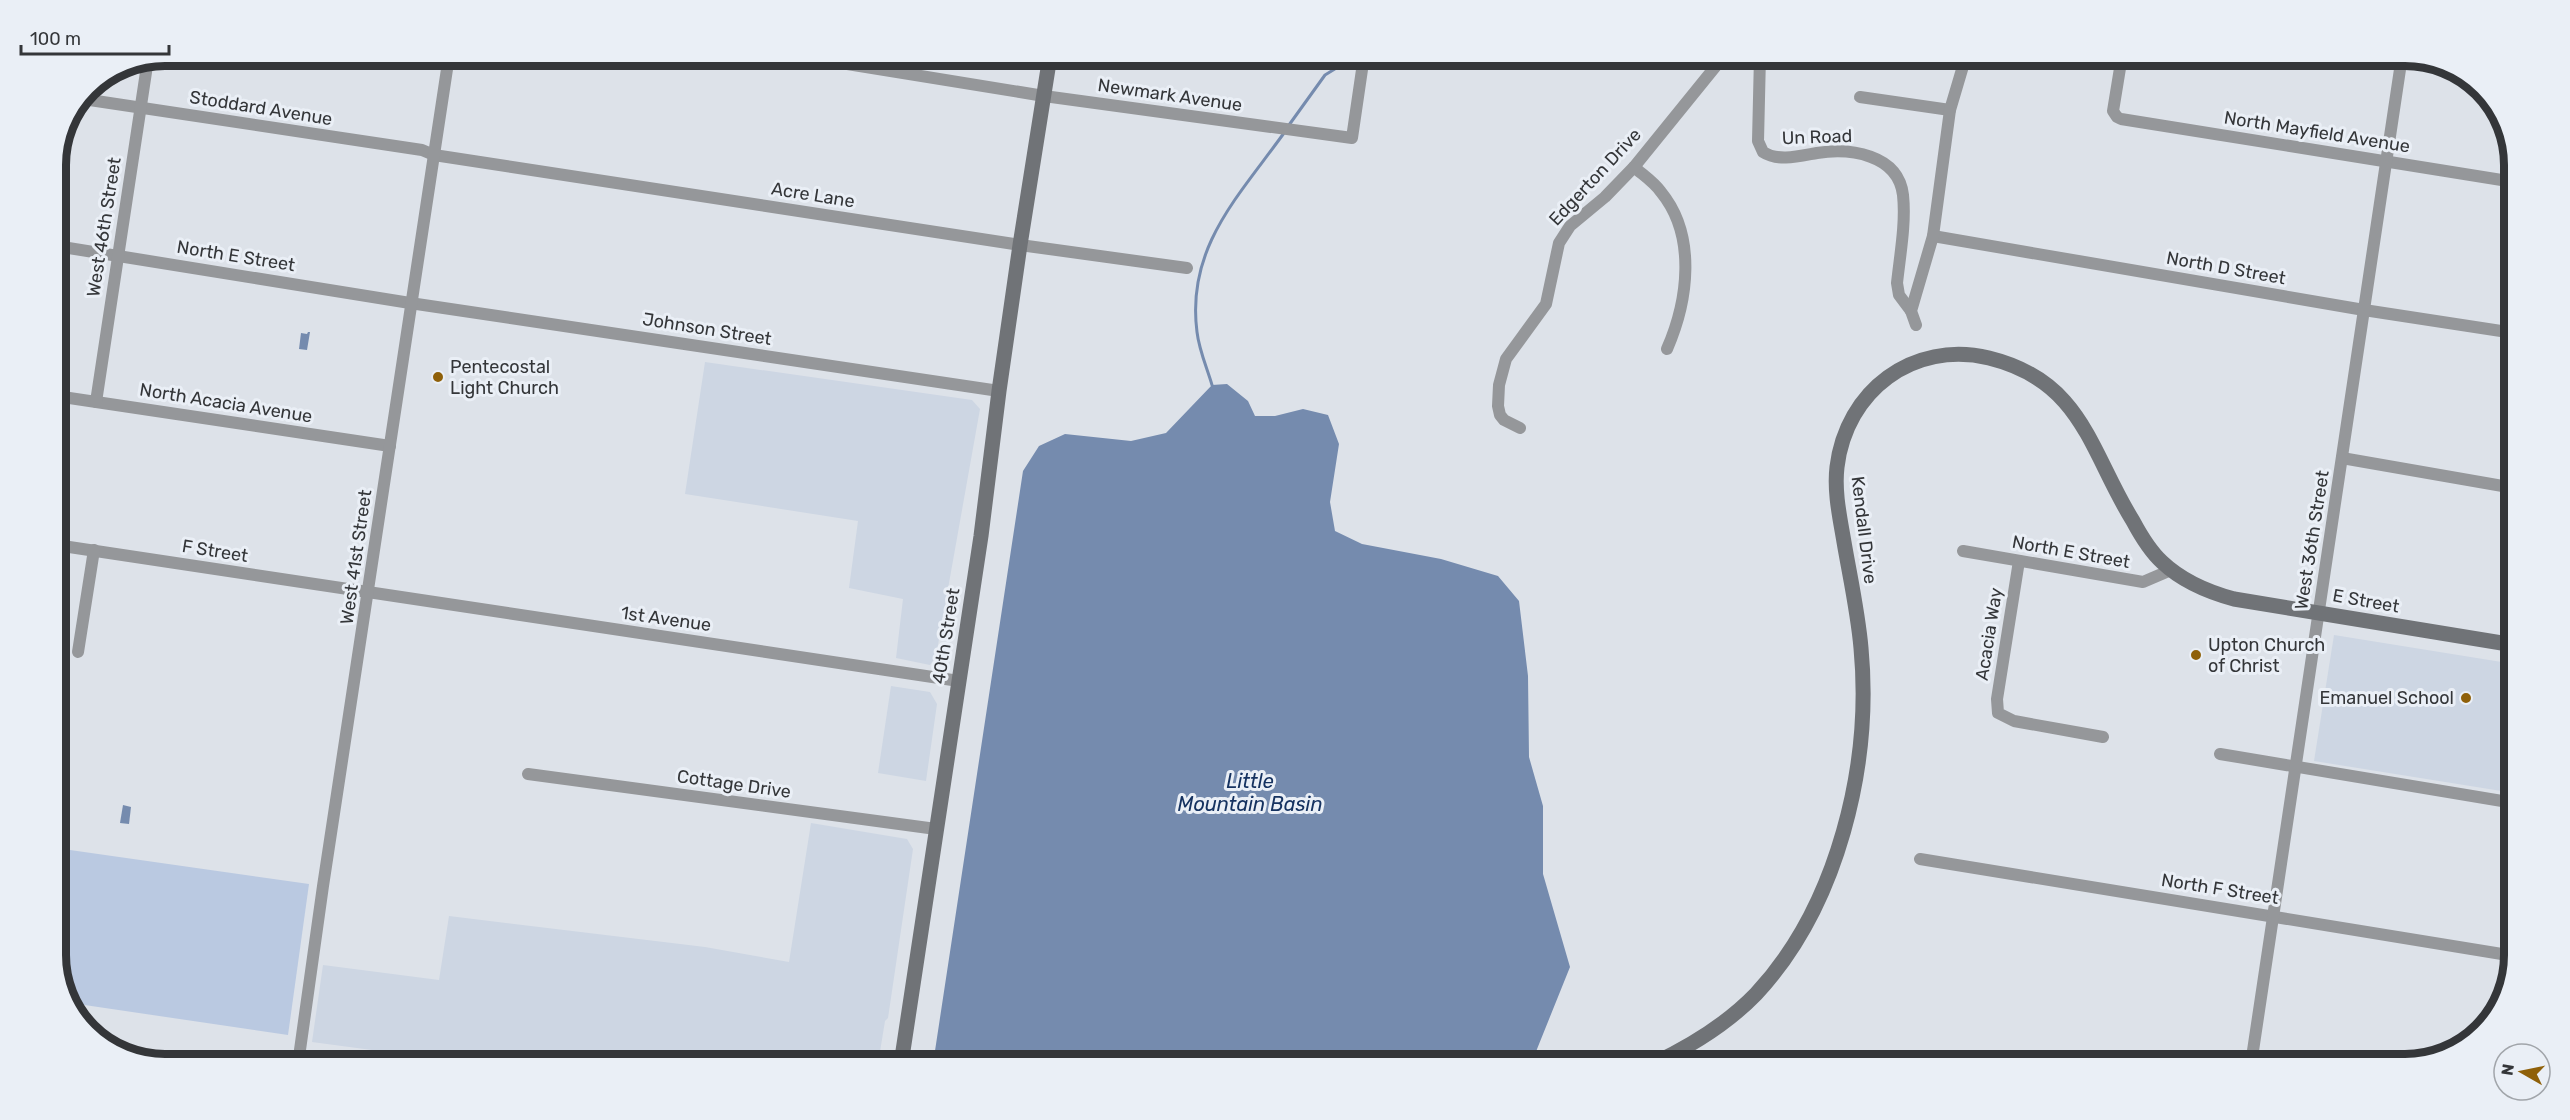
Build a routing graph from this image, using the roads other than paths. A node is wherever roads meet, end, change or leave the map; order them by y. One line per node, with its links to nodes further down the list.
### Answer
1 (447, 66): 16 (street, West 41st Street)
2 (865, 66): 11 (street, Newmark Avenue)
3 (1048, 66): 11 (main road, 40th Street)
4 (1363, 66): 11 (street, Newmark Avenue)
5 (1716, 66): 18 (street, Edgerton Drive)
6 (1760, 66): 27 (street, Un Road)
7 (1963, 66): 15 (street)
8 (2121, 66): 17 (street, North Mayfield Avenue)
9 (2401, 66): 17 (street, West 36th Street)
10 (147, 68): 14 (street, West 46th Street)
11 (1044, 96): 21 (main road, 40th Street)
12 (1860, 97): 15 (street)
13 (91, 100): 14 (street, Stoddard Avenue)
14 (141, 108): 16 (street, Stoddard Avenue); 23 (street, West 46th Street)
15 (1950, 110): 20 (street)
16 (434, 155): 21 (street, Acre Lane); 25 (street, West 41st Street)
17 (2387, 162): 19 (street, North Mayfield Avenue); 26 (street, West 36th Street)
18 (1634, 167): 30 (street); 34 (street, Edgerton Drive)
19 (2504, 180)
20 (1933, 236): 26 (street, North D Street); 27 (street)
21 (1020, 245): 24 (street, Acre Lane); 31 (main road, 40th Street)
22 (66, 247): 23 (street, North E Street)
23 (118, 255): 25 (street, North E Street); 33 (street, West 46th Street)
24 (1187, 268)
25 (410, 303): 31 (street, Johnson Street); 35 (street, West 41st Street)
26 (2364, 310): 29 (street, North D Street); 36 (street, West 36th Street)
27 (1911, 311): 28 (street)
28 (1916, 325)
29 (2504, 331)
30 (1667, 349)
31 (999, 391): 48 (main road, 40th Street)
32 (66, 398): 33 (street, North Acacia Avenue)
33 (96, 402): 35 (street, North Acacia Avenue)
34 (1520, 428)
35 (390, 446): 43 (street, West 41st Street)
36 (2342, 458): 37 (street); 45 (street, West 36th Street)
37 (2504, 486)
38 (66, 546): 39 (street, F Street)
39 (94, 550): 43 (street, F Street); 47 (street)
40 (1963, 551): 41 (street, North E Street)
41 (2019, 561): 42 (street, North E Street); 49 (street, Acacia Way)
42 (2171, 570): 44 (main road, Kendall Drive); 60 (main road, Kendall Drive)
43 (369, 593): 48 (street, 1st Avenue); 58 (street, West 41st Street)
44 (2211, 593): 45 (main road, E Street)
45 (2319, 612): 46 (main road, E Street); 51 (street, West 36th Street)
46 (2504, 643)
47 (78, 652)
48 (958, 681): 54 (main road, 40th Street)
49 (2103, 737)
50 (2220, 754): 51 (street)
51 (2296, 767): 53 (street); 56 (street, West 36th Street)
52 (528, 774): 54 (street, Cottage Drive)
53 (2504, 801)
54 (936, 829): 59 (main road, 40th Street)
55 (1920, 859): 56 (street, North F Street)
56 (2274, 916): 57 (street, North F Street); 61 (street, West 36th Street)
57 (2504, 954)
58 (300, 1054)
59 (903, 1054)
60 (1673, 1054)
61 (2253, 1054)

